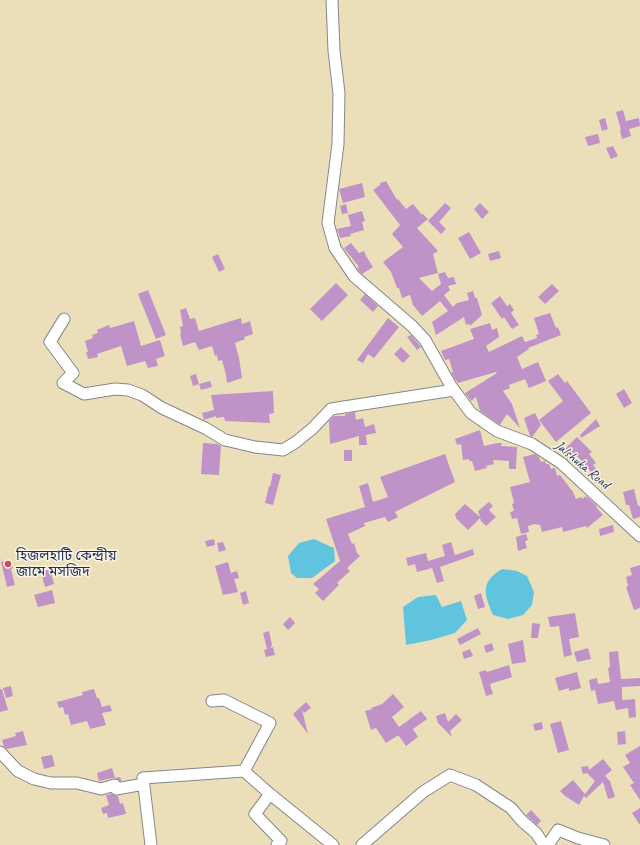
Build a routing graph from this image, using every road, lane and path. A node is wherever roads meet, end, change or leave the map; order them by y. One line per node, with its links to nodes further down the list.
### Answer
1 (332, 0): 3 (street, Jalshuka Road)
2 (64, 319): 3 (street)
3 (454, 390): 4 (street, Jalshuka Road)
4 (640, 536)
5 (212, 701): 7 (street)
6 (0, 752): 8 (street)
7 (244, 771): 8 (street); 9 (street)
8 (144, 784): 10 (street)
9 (270, 794): 11 (street); 12 (street)
10 (151, 845)
11 (277, 845)
12 (333, 845)
13 (362, 845): 14 (street)
14 (544, 845)
15 (548, 845): 16 (street)
16 (604, 845)

